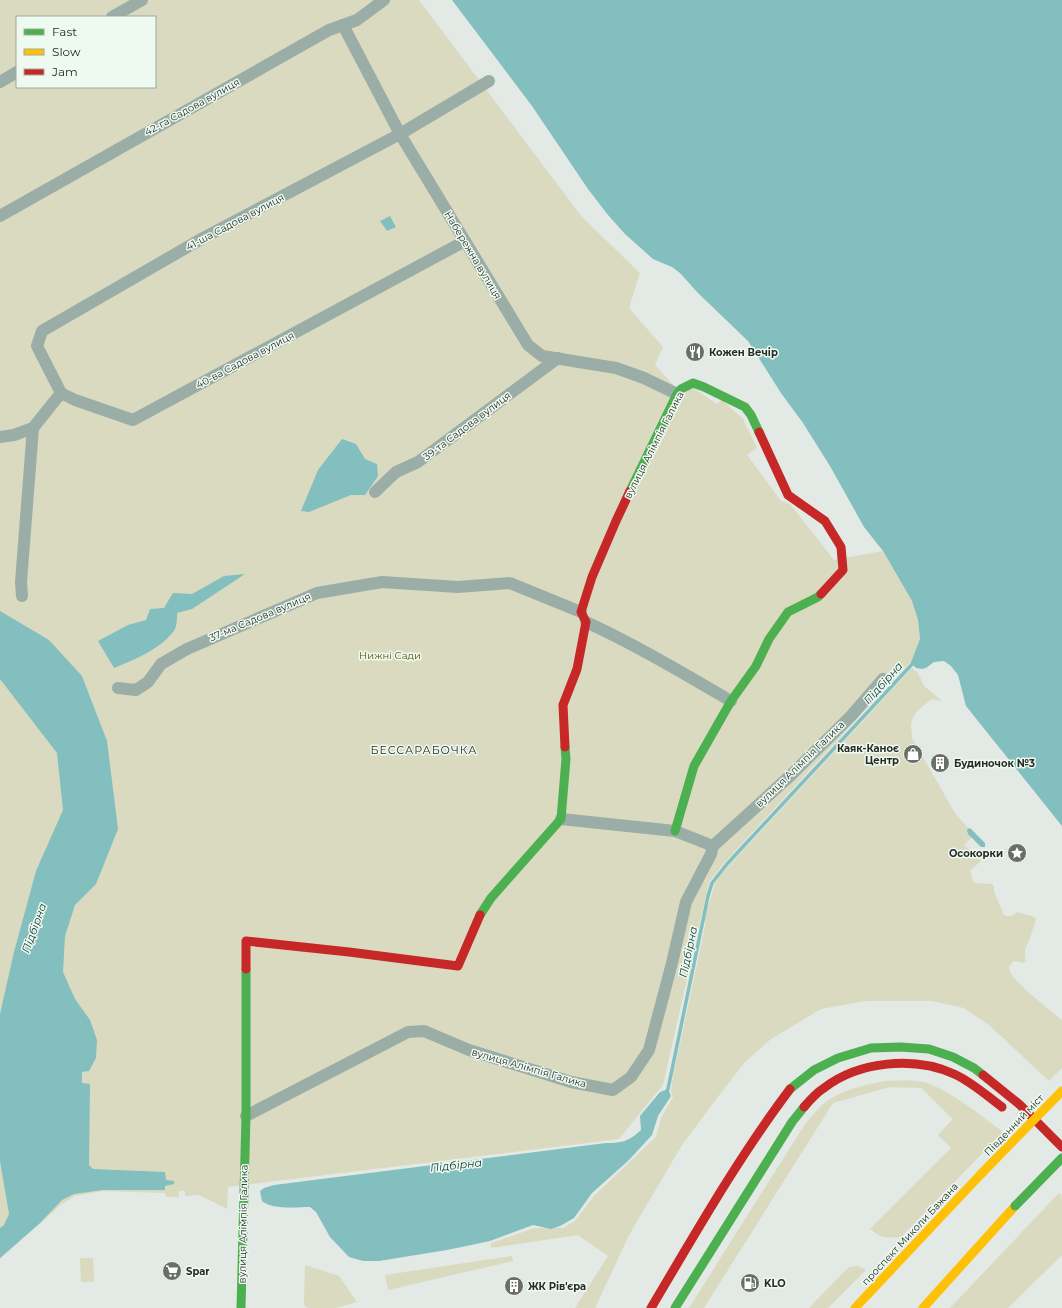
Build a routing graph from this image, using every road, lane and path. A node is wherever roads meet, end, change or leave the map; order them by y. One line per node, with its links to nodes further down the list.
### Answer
1 (142, 0): 3 (street)
2 (384, 0): 4 (street, 42-га Садова вулиця)
3 (114, 16)
4 (343, 25): 8 (street, Набережна вулиця); 9 (street, 42-га Садова вулиця)
5 (16, 73): 7 (street)
6 (489, 81): 8 (street, 41-ша Садова вулиця)
7 (0, 82)
8 (400, 134): 10 (street, Набережна вулиця); 12 (street, 41-ша Садова вулиця)
9 (0, 216)
10 (465, 241): 11 (street, Набережна вулиця); 12 (street, 40-ва Садова вулиця)
11 (558, 358): 13 (street, Набережна вулиця); 16 (street, 39-та Садова вулиця)
12 (61, 392): 14 (street)
13 (677, 394): 18 (main road, вулиця Алімпія Галика); 21 (main road, вулиця Алімпія Галика)
14 (33, 428): 15 (street); 17 (street)
15 (0, 437)
16 (375, 492)
17 (22, 596)
18 (583, 617): 20 (street, 37-ма Садова вулиця); 21 (street); 22 (main road, вулиця Алімпія Галика)
19 (883, 679): 24 (street, вулиця Алімпія Галика)
20 (118, 688)
21 (731, 701): 23 (main road, вулиця Алімпія Галика)
22 (561, 819): 23 (street); 27 (main road, вулиця Алімпія Галика)
23 (675, 831): 24 (street)
24 (713, 846): 27 (street, вулиця Алімпія Галика)
25 (1062, 1091): 34 (main road, Південний міст, bridge)
26 (1007, 1112): 37 (main road)
27 (246, 1116): 35 (main road, вулиця Алімпія Галика)
28 (1019, 1122): 29 (main road)
29 (1029, 1132)
30 (1062, 1147): 36 (main road)
31 (1051, 1154): 33 (main road)
32 (1062, 1158): 39 (main road, bridge)
33 (1062, 1164)
34 (981, 1174): 38 (main road, проспект Миколи Бажана)
35 (241, 1308)
36 (651, 1308)
37 (676, 1308)
38 (855, 1308)
39 (923, 1308)

